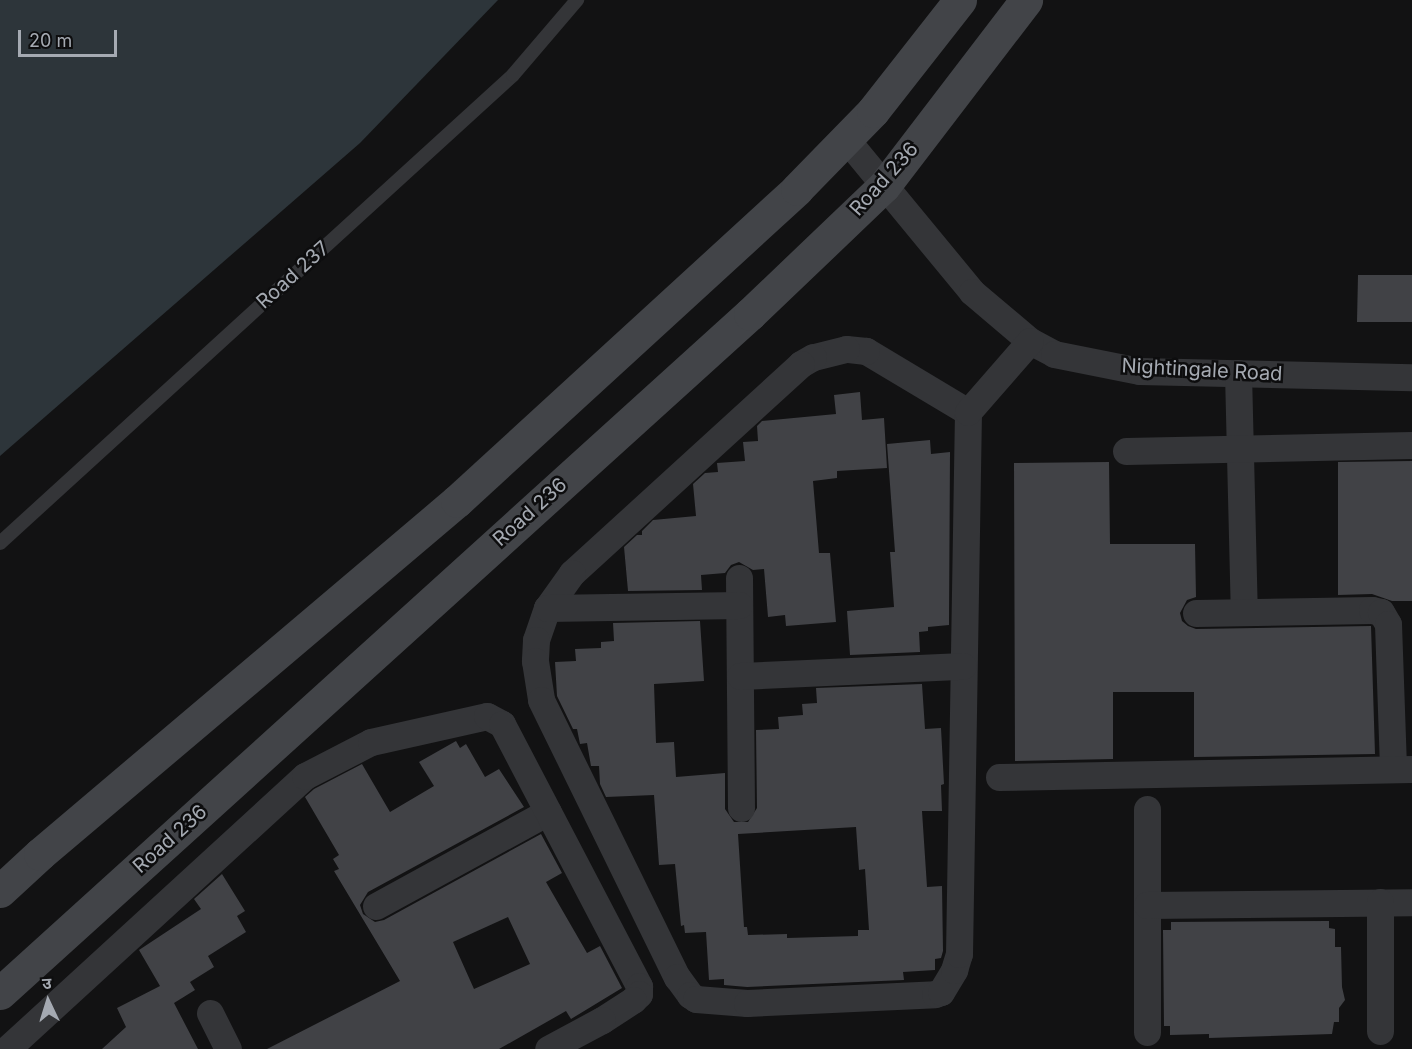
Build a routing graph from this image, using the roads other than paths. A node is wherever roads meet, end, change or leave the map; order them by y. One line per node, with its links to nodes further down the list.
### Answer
1 (577, 0): 13 (lane, Road 237)
2 (960, 0): 4 (street)
3 (1026, 0): 5 (street, Road 236)
4 (846, 139): 5 (street, Nightingale Road); 26 (street)
5 (884, 186): 6 (street, Nightingale Road); 31 (street, Road 236)
6 (1030, 341): 7 (street, Nightingale Road); 9 (street)
7 (1238, 373): 8 (street, Nightingale Road); 11 (street)
8 (1412, 377)
9 (968, 412): 16 (street); 19 (street)
10 (1412, 446): 11 (street)
11 (1240, 449): 12 (street); 17 (street)
12 (1126, 451)
13 (0, 543)
14 (739, 578): 15 (street)
15 (739, 605): 16 (street); 20 (street)
16 (547, 608): 19 (street)
17 (1244, 612): 18 (street); 21 (street)
18 (1196, 613)
19 (963, 666): 20 (street)
20 (740, 675): 23 (street)
21 (1402, 769): 22 (street)
22 (999, 777)
23 (741, 808)
24 (1147, 808): 29 (street)
25 (548, 812): 30 (street); 35 (street); 37 (street)
26 (0, 891)
27 (1380, 902): 28 (street); 29 (street); 33 (street)
28 (1412, 902)
29 (1146, 905): 34 (street)
30 (376, 906)
31 (0, 993)
32 (210, 1013): 36 (street)
33 (1380, 1030)
34 (1147, 1032)
35 (7, 1049)
36 (228, 1049)
37 (548, 1049)

